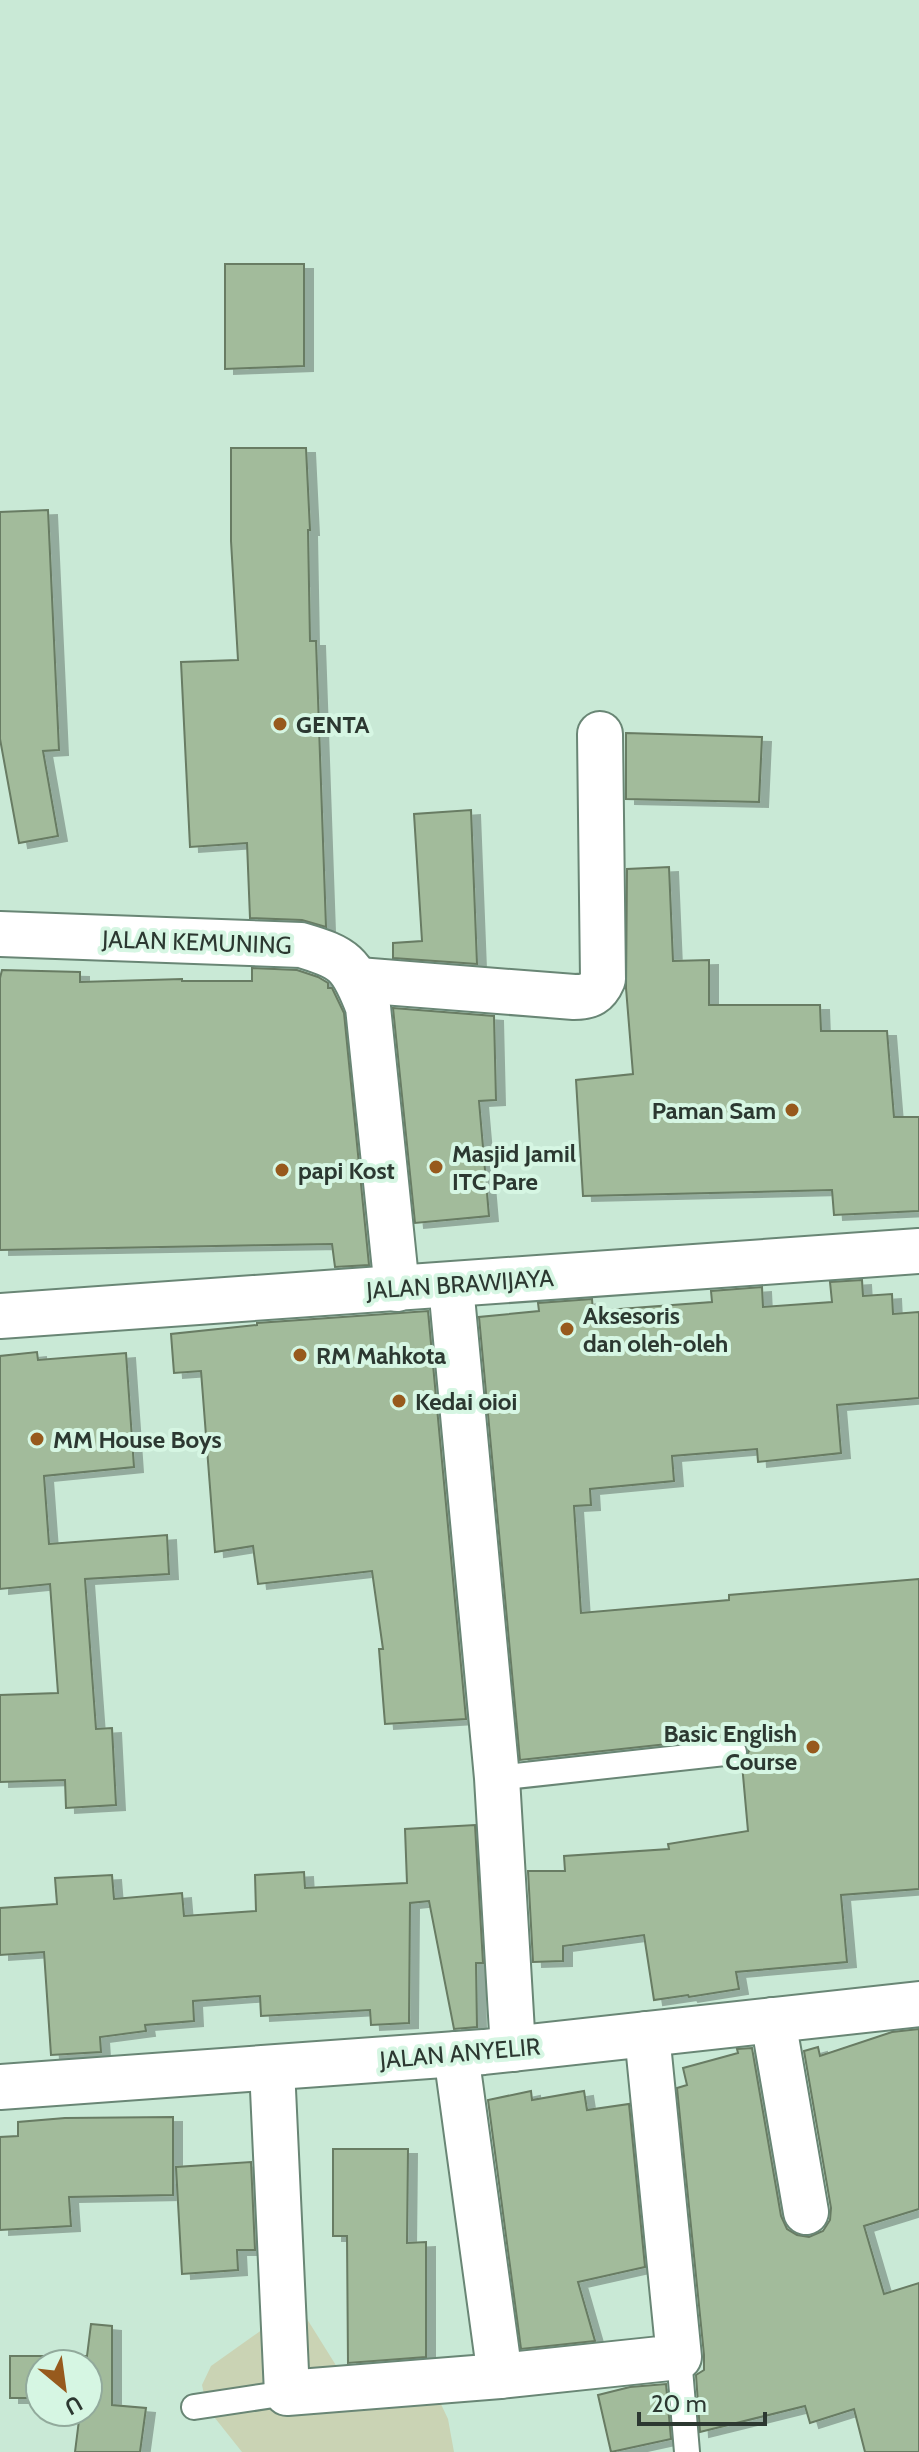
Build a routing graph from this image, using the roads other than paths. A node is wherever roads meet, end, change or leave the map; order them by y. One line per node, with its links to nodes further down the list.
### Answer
1 (600, 734): 3 (street)
2 (0, 934): 3 (street, JALAN KEMUNING)
3 (358, 980): 6 (street, JALAN KEMUNING)
4 (919, 1251): 5 (street, JALAN BRAWIJAYA)
5 (451, 1286): 6 (street, JALAN BRAWIJAYA); 9 (street)
6 (397, 1289): 7 (street, JALAN BRAWIJAYA)
7 (0, 1316)
8 (734, 1752): 9 (lane)
9 (497, 1778): 13 (street)
10 (919, 2004): 11 (street, JALAN ANYELIR)
11 (773, 2020): 12 (street, JALAN ANYELIR); 17 (street)
12 (647, 2034): 13 (street, JALAN ANYELIR); 18 (street)
13 (513, 2049): 14 (street, JALAN ANYELIR)
14 (456, 2054): 15 (street, JALAN ANYELIR); 19 (street)
15 (272, 2068): 16 (street, JALAN ANYELIR); 20 (street)
16 (0, 2087)
17 (806, 2212)
18 (679, 2357): 19 (street); 22 (lane)
19 (500, 2376): 20 (street)
20 (287, 2393): 21 (lane)
21 (194, 2407)
22 (687, 2452)

